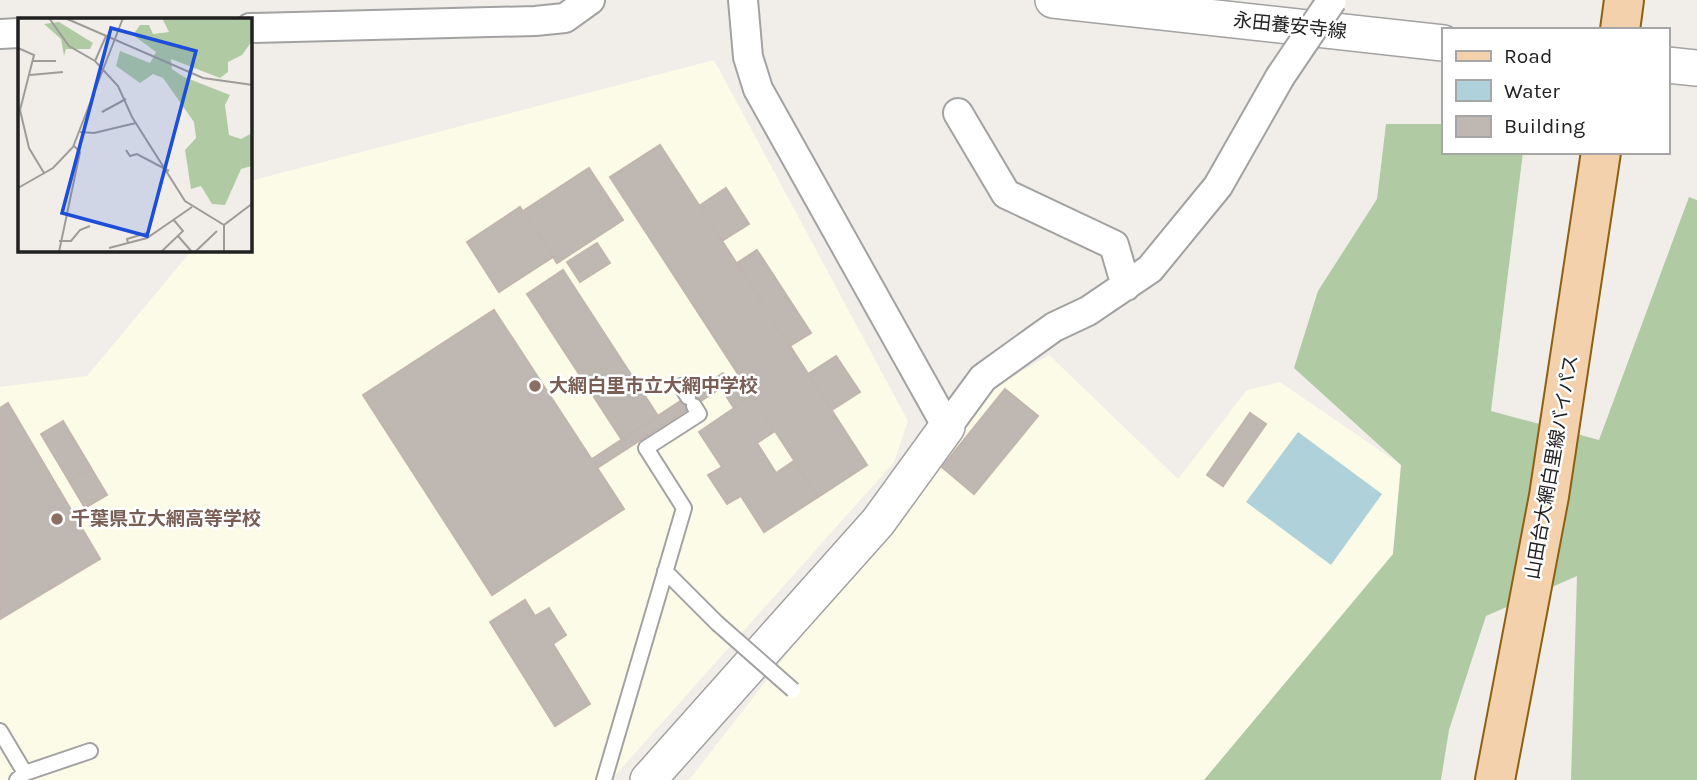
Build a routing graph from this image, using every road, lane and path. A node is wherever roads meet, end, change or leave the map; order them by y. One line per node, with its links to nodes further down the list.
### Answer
1 (590, 0): 6 (street)
2 (743, 0): 17 (street)
3 (1054, 0): 10 (street, 永田養安寺線)
4 (1332, 0): 15 (street, bridge)
5 (1624, 0): 7 (main road)
6 (252, 28)
7 (1620, 28)
8 (18, 33): 9 (street)
9 (0, 34)
10 (1442, 43)
11 (1669, 65): 12 (street)
12 (1697, 68)
13 (958, 113): 15 (street)
14 (1601, 154): 25 (main road, 山田台大網白里線バイパス)
15 (1126, 286): 17 (street)
16 (688, 396): 18 (lane)
17 (947, 427): 24 (street)
18 (665, 571): 19 (lane, bridge); 23 (lane)
19 (793, 690)
20 (0, 731): 22 (lane)
21 (90, 751): 22 (lane)
22 (21, 776)
23 (604, 780)
24 (648, 780)
25 (1495, 780)

